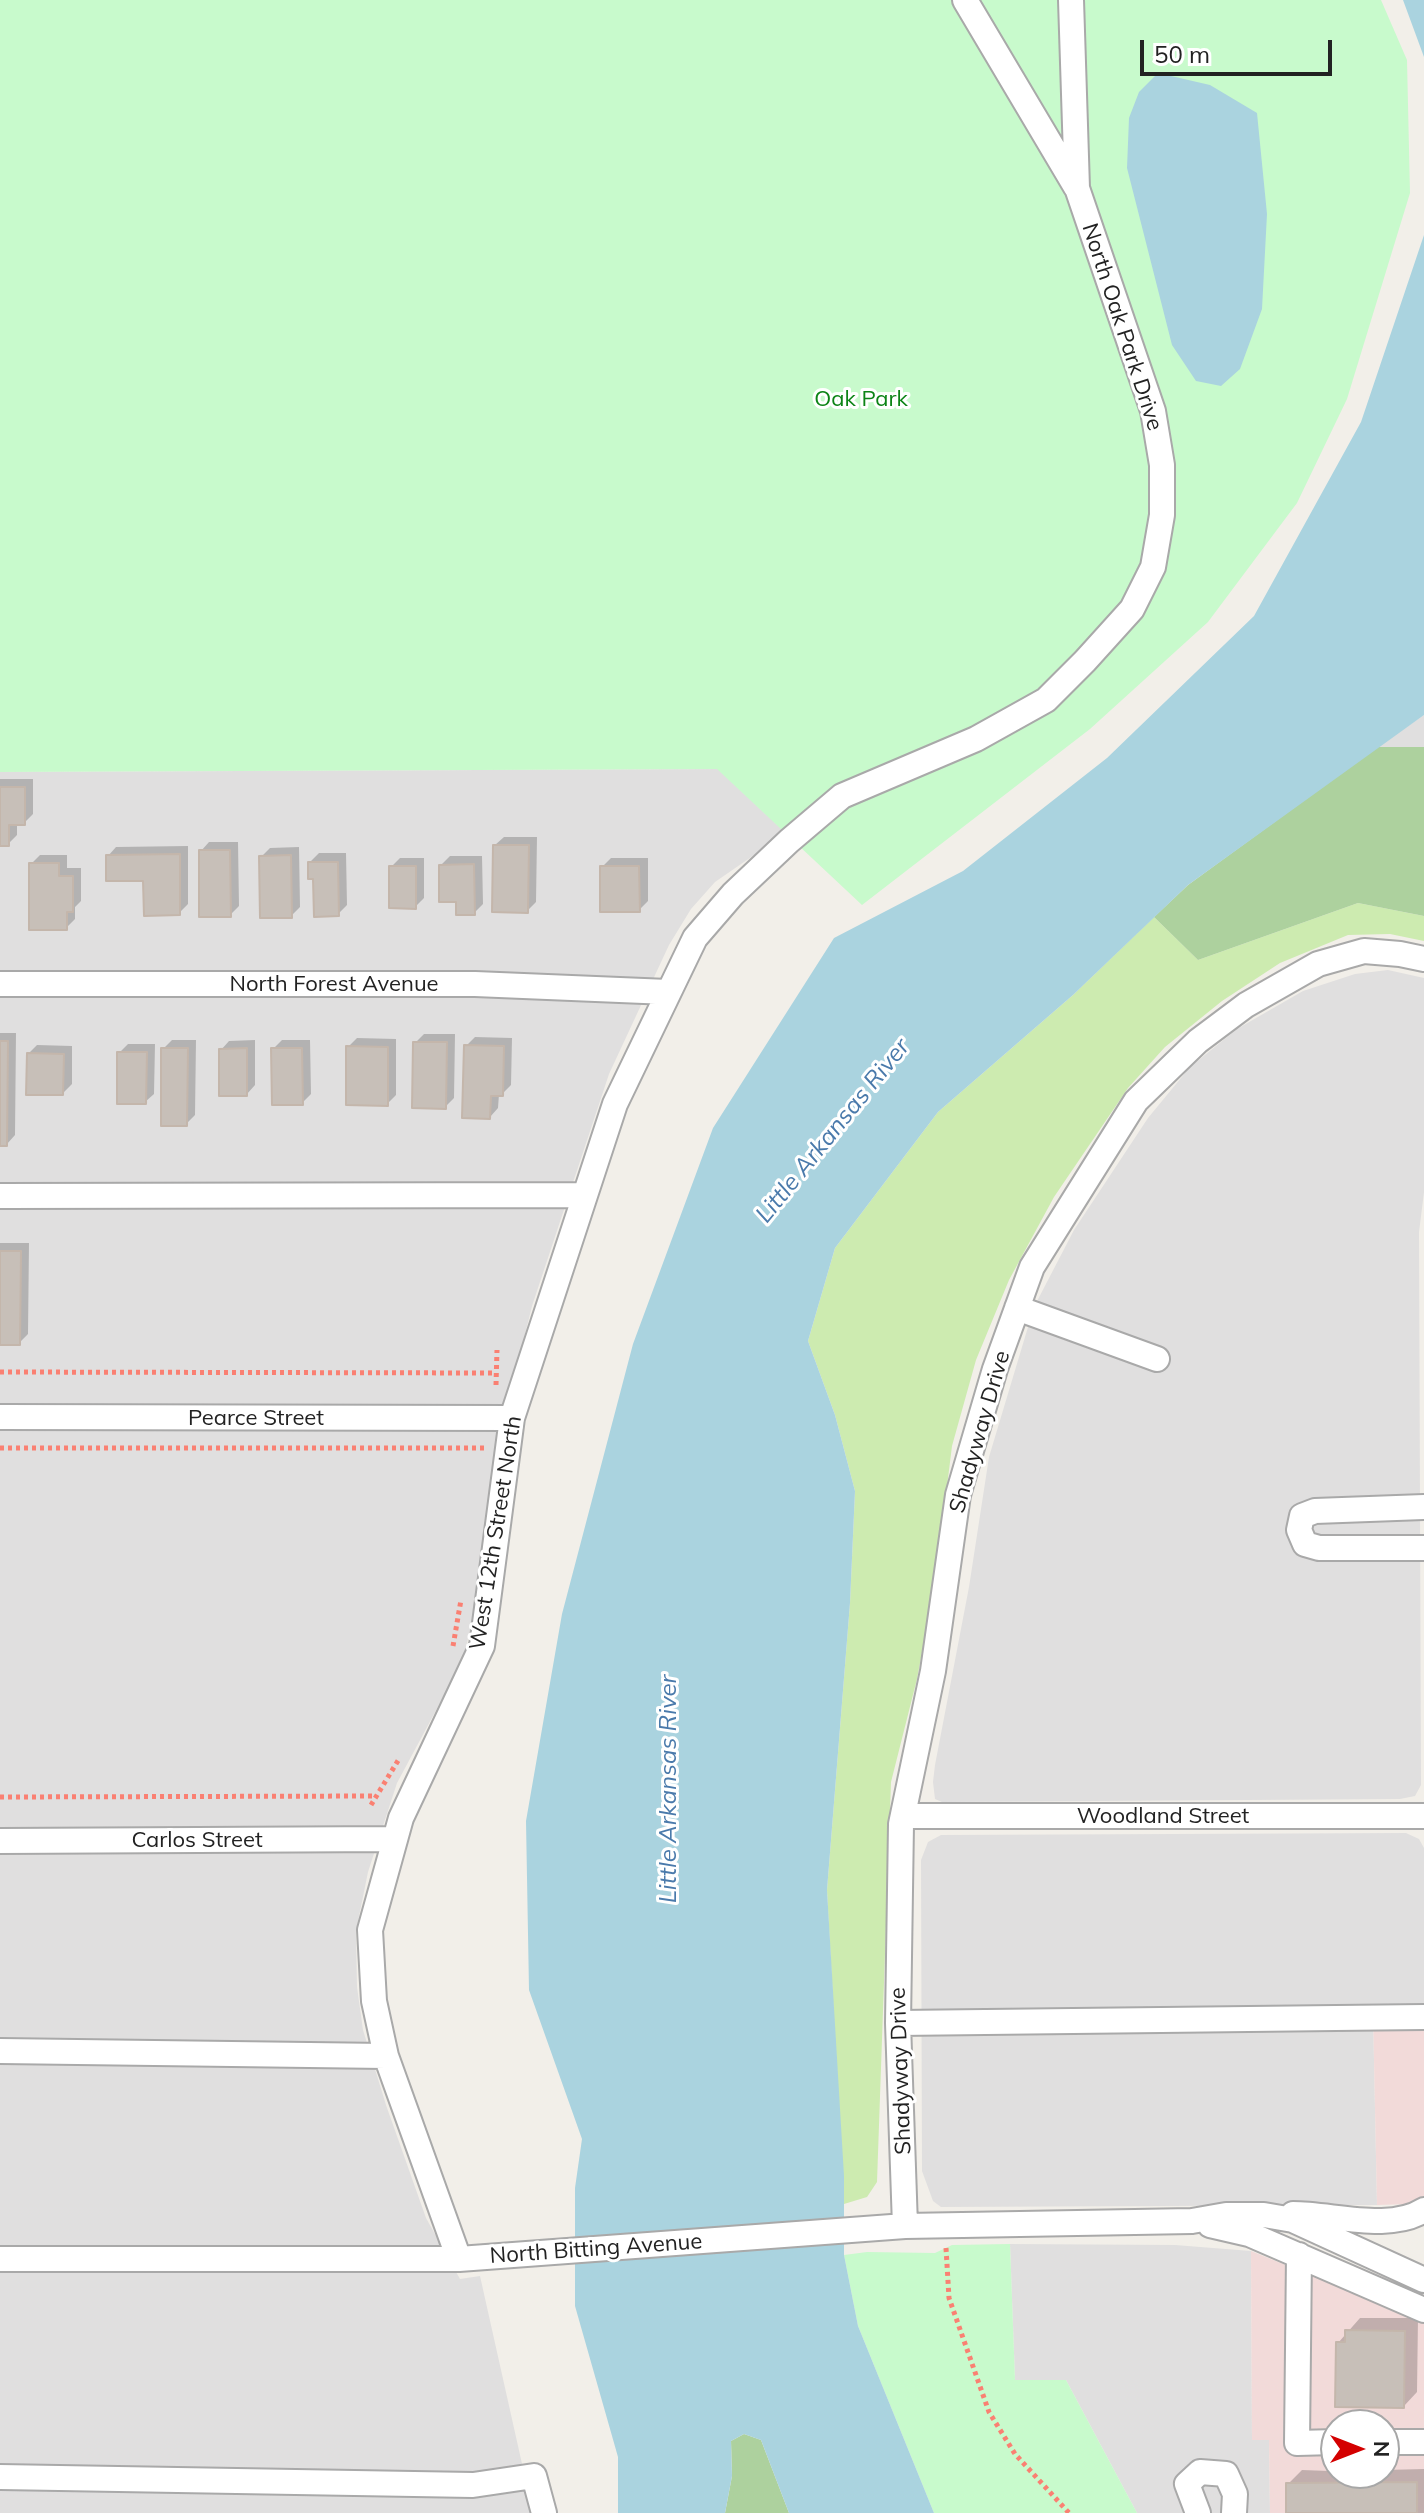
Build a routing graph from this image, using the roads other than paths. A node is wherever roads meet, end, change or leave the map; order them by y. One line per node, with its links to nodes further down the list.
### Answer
1 (965, 0): 3 (street)
2 (1071, 0): 3 (street, North Oak Park Drive)
3 (1077, 188): 6 (street, North Oak Park Drive)
4 (1424, 959): 9 (street, Shadyway Drive)
5 (0, 984): 6 (street, North Forest Avenue)
6 (668, 992): 7 (street, West 12th Street North)
7 (585, 1195): 8 (street); 12 (street, West 12th Street North)
8 (0, 1196)
9 (1017, 1308): 10 (street); 15 (street, Shadyway Drive)
10 (1157, 1359)
11 (0, 1417): 12 (street, Pearce Street)
12 (502, 1418): 17 (street, West 12th Street North)
13 (1424, 1507): 14 (street)
14 (1424, 1548)
15 (903, 1816): 16 (street, Woodland Street); 20 (street, Shadyway Drive)
16 (1424, 1816)
17 (394, 1839): 18 (street, Carlos Street); 22 (street, West 12th Street North)
18 (0, 1841)
19 (1424, 2017): 20 (street)
20 (898, 2023): 26 (street, Shadyway Drive)
21 (0, 2051): 22 (street)
22 (386, 2056): 29 (street, West 12th Street North)
23 (1424, 2210): 24 (street)
24 (1264, 2215): 25 (street, North Bitting Avenue); 30 (street, North Bitting Avenue)
25 (1192, 2221): 26 (street, North Bitting Avenue); 27 (street, North Bitting Avenue)
26 (905, 2226): 29 (street, North Bitting Avenue)
27 (1299, 2255): 31 (street, North Bitting Avenue); 32 (street)
28 (0, 2259): 29 (street, North Bitting Avenue)
29 (459, 2259)
30 (1424, 2280)
31 (1424, 2310)
32 (1320, 2442)
33 (1400, 2442): 34 (street)
34 (1424, 2442)
35 (0, 2477): 36 (street)
36 (544, 2513)
37 (1198, 2513): 38 (street)
38 (1234, 2513)

